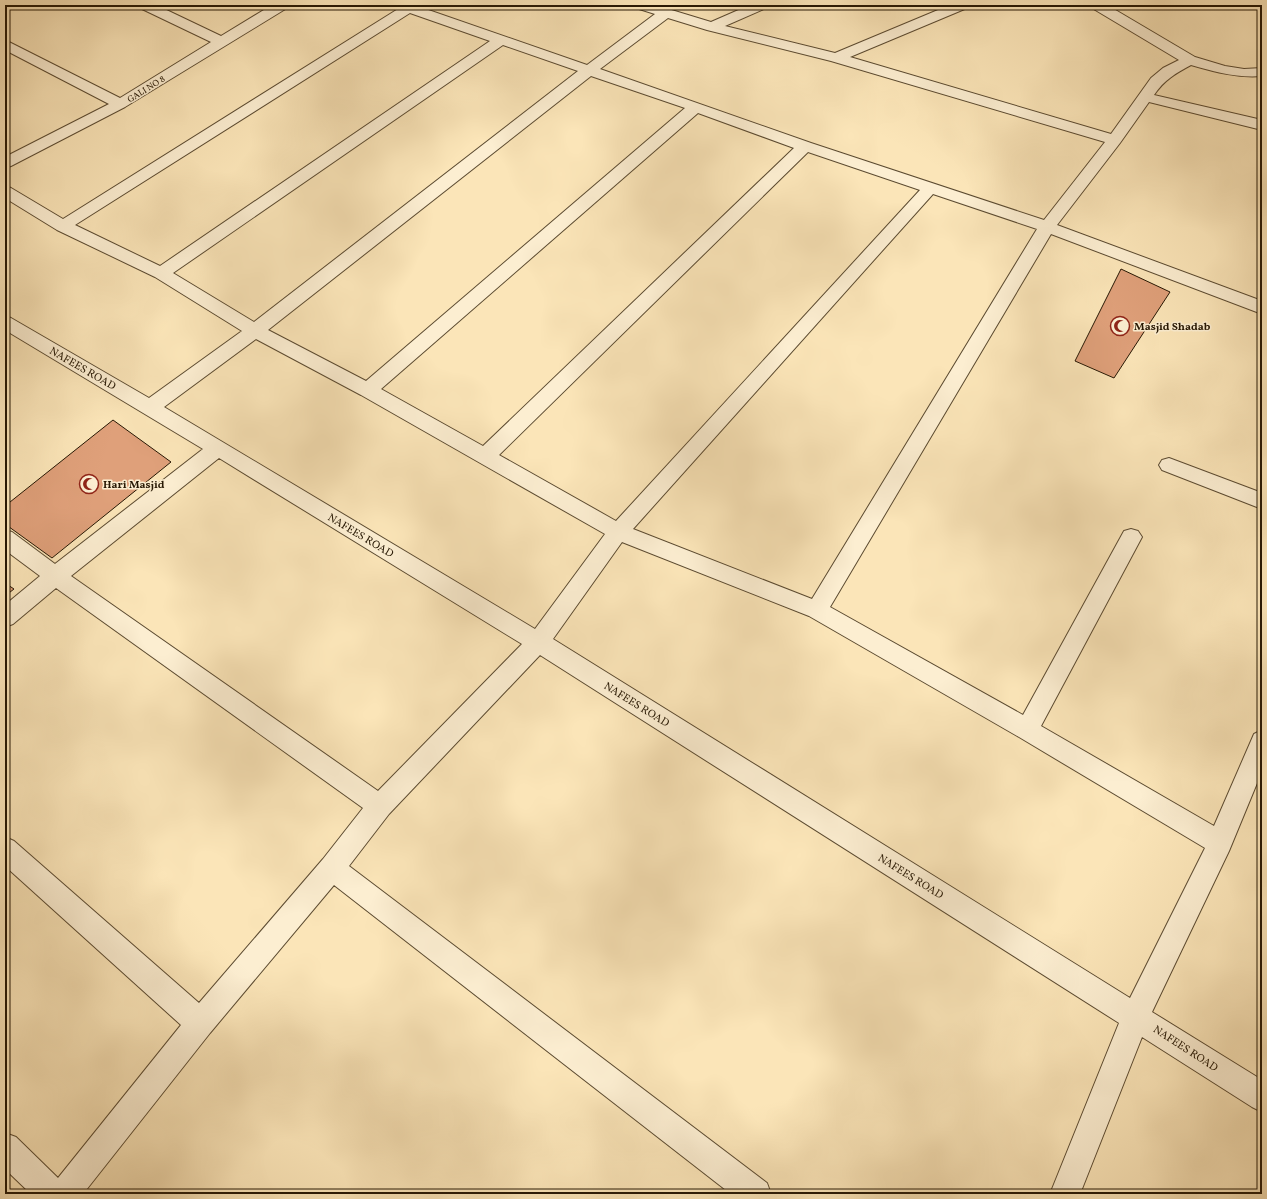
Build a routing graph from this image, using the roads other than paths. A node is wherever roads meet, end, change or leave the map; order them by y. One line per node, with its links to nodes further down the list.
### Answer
1 (145, 5): 11 (street)
2 (282, 5): 11 (street, GALI NO 8)
3 (640, 5): 8 (street)
4 (761, 5): 9 (street)
5 (962, 5): 13 (street)
6 (1098, 5): 14 (street)
7 (405, 6): 10 (street); 26 (street)
8 (665, 13): 9 (street); 15 (street)
9 (712, 27): 13 (street)
10 (502, 39): 15 (street); 28 (street)
11 (222, 42): 18 (street, GALI NO 8)
12 (5, 44): 18 (street)
13 (836, 58): 21 (street)
14 (1190, 60): 16 (street); 17 (street)
15 (588, 71): 19 (street); 31 (street)
16 (1262, 72)
17 (1145, 97): 20 (street); 21 (street)
18 (120, 104): 23 (street, GALI NO 8)
19 (696, 107): 22 (street); 32 (street)
20 (1262, 125)
21 (1115, 140): 27 (street)
22 (805, 146): 24 (street); 35 (street)
23 (5, 163)
24 (930, 188): 27 (street); 38 (street)
25 (5, 191): 26 (street)
26 (63, 226): 28 (street)
27 (1047, 227): 29 (street); 42 (street)
28 (161, 273): 31 (street)
29 (1262, 308)
30 (5, 322): 33 (street, NAFEES ROAD)
31 (255, 331): 32 (street); 33 (street)
32 (368, 390): 35 (street)
33 (150, 407): 34 (street, NAFEES ROAD)
34 (218, 448): 41 (street); 44 (street, NAFEES ROAD)
35 (484, 456): 38 (street)
36 (1169, 466): 37 (street)
37 (1262, 500)
38 (618, 532): 42 (street); 44 (street)
39 (1131, 537): 45 (street)
40 (5, 538): 41 (street)
41 (55, 576): 43 (street); 47 (street)
42 (817, 610): 45 (street)
43 (5, 618)
44 (538, 642): 47 (street); 51 (street, NAFEES ROAD)
45 (1027, 730): 48 (street)
46 (1262, 741): 48 (street)
47 (380, 806): 50 (street)
48 (1220, 844): 51 (street)
49 (5, 849): 52 (street)
50 (332, 868): 52 (street); 57 (street)
51 (1136, 1016): 53 (street, NAFEES ROAD); 58 (street)
52 (200, 1023): 56 (street)
53 (1262, 1097)
54 (5, 1148): 55 (street)
55 (53, 1194)
56 (64, 1194)
57 (756, 1194)
58 (1065, 1194)

